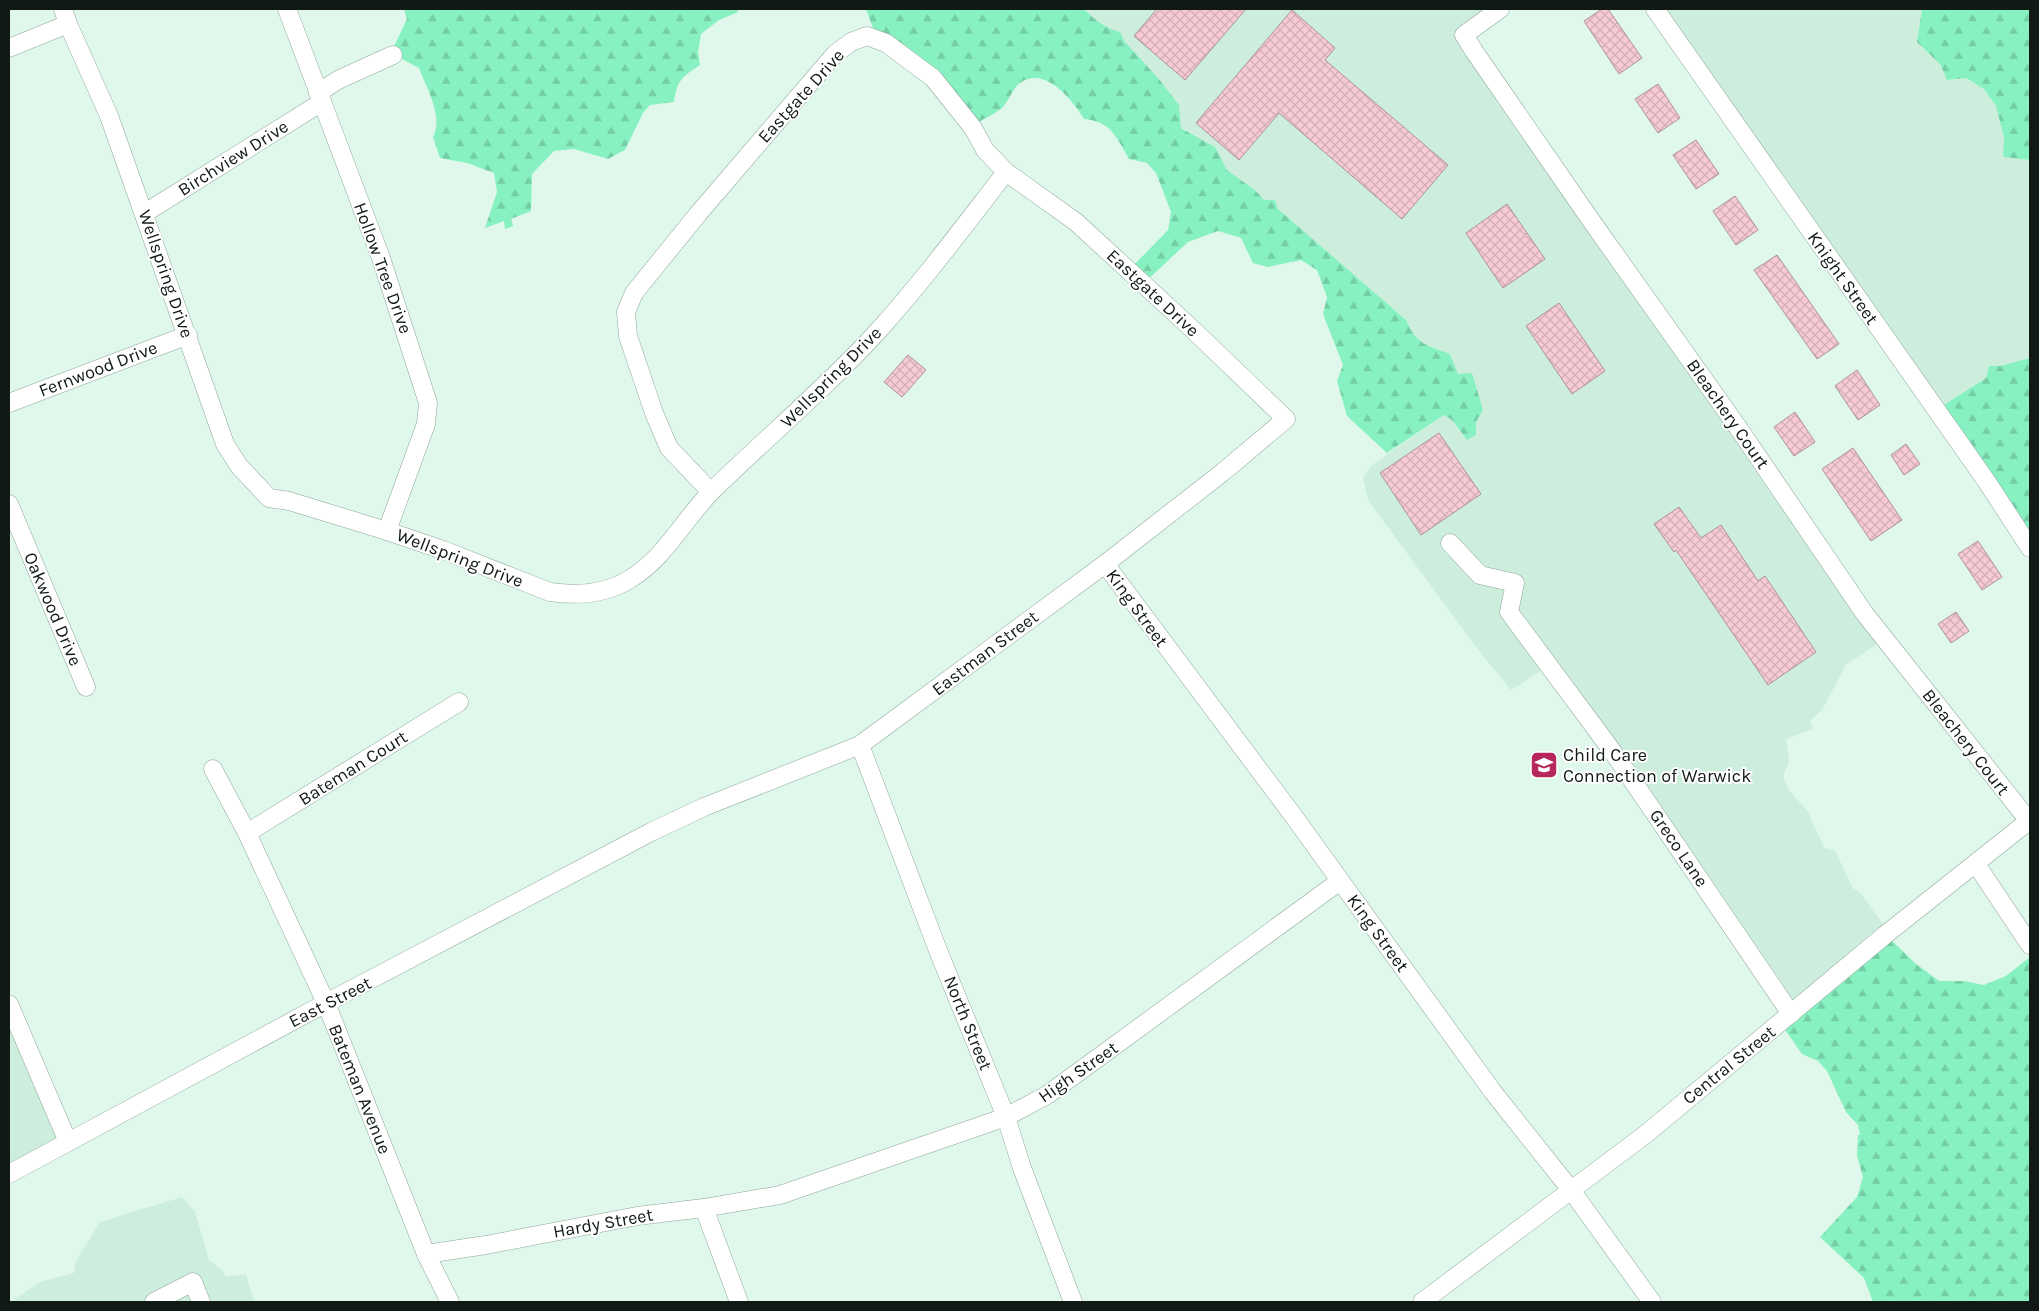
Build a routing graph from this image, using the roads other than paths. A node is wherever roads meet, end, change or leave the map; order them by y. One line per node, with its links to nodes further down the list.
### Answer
1 (287, 9): 7 (street, Hollow Tree Drive)
2 (1500, 9): 23 (street, Bleachery Court)
3 (1655, 9): 17 (street, Knight Street)
4 (65, 16): 5 (street); 9 (street, Wellspring Drive)
5 (9, 48)
6 (393, 55): 7 (street, Birchview Drive)
7 (320, 97): 9 (street, Birchview Drive); 15 (street, Hollow Tree Drive)
8 (1006, 172): 12 (street, Eastgate Drive); 13 (street, Wellspring Drive); 13 (street, Eastgate Drive)
9 (145, 213): 10 (street, Wellspring Drive)
10 (188, 335): 11 (street, Fernwood Drive); 15 (street, Wellspring Drive)
11 (9, 403)
12 (1286, 419): 18 (street, Eastman Street)
13 (711, 492): 15 (street, Wellspring Drive)
14 (9, 504): 19 (street, Oakwood Drive)
15 (386, 531)
16 (1450, 543): 31 (street, Greco Lane)
17 (2030, 548)
18 (1104, 564): 21 (street, Eastman Street); 27 (street, King Street)
19 (86, 687)
20 (459, 702): 25 (street, Bateman Court)
21 (860, 745): 24 (street, Eastman Street); 32 (street, North Street)
22 (213, 769): 25 (street, Bateman Avenue)
23 (2029, 821): 26 (street, Central Street)
24 (651, 832): 29 (street, East Street)
25 (247, 833): 29 (street, Bateman Avenue)
26 (1976, 864): 28 (street); 31 (street, Central Street)
27 (1340, 881): 32 (street, High Street); 35 (street, King Street)
28 (2030, 945)
29 (326, 1003): 33 (street, East Street); 38 (street, Bateman Avenue)
30 (9, 1004): 33 (street)
31 (1791, 1014): 35 (street, Central Street)
32 (1006, 1117): 36 (street, High Street); 43 (street, North Street)
33 (68, 1142): 34 (street, East Street)
34 (9, 1174)
35 (1571, 1190): 44 (street, Central Street); 45 (street, King Street)
36 (780, 1195): 37 (street, Hardy Street)
37 (704, 1208): 38 (street, Hardy Street); 42 (street)
38 (426, 1254): 41 (street, Bateman Avenue)
39 (154, 1302): 40 (street)
40 (201, 1302)
41 (450, 1302)
42 (739, 1302)
43 (1073, 1302)
44 (1422, 1302)
45 (1652, 1302)

